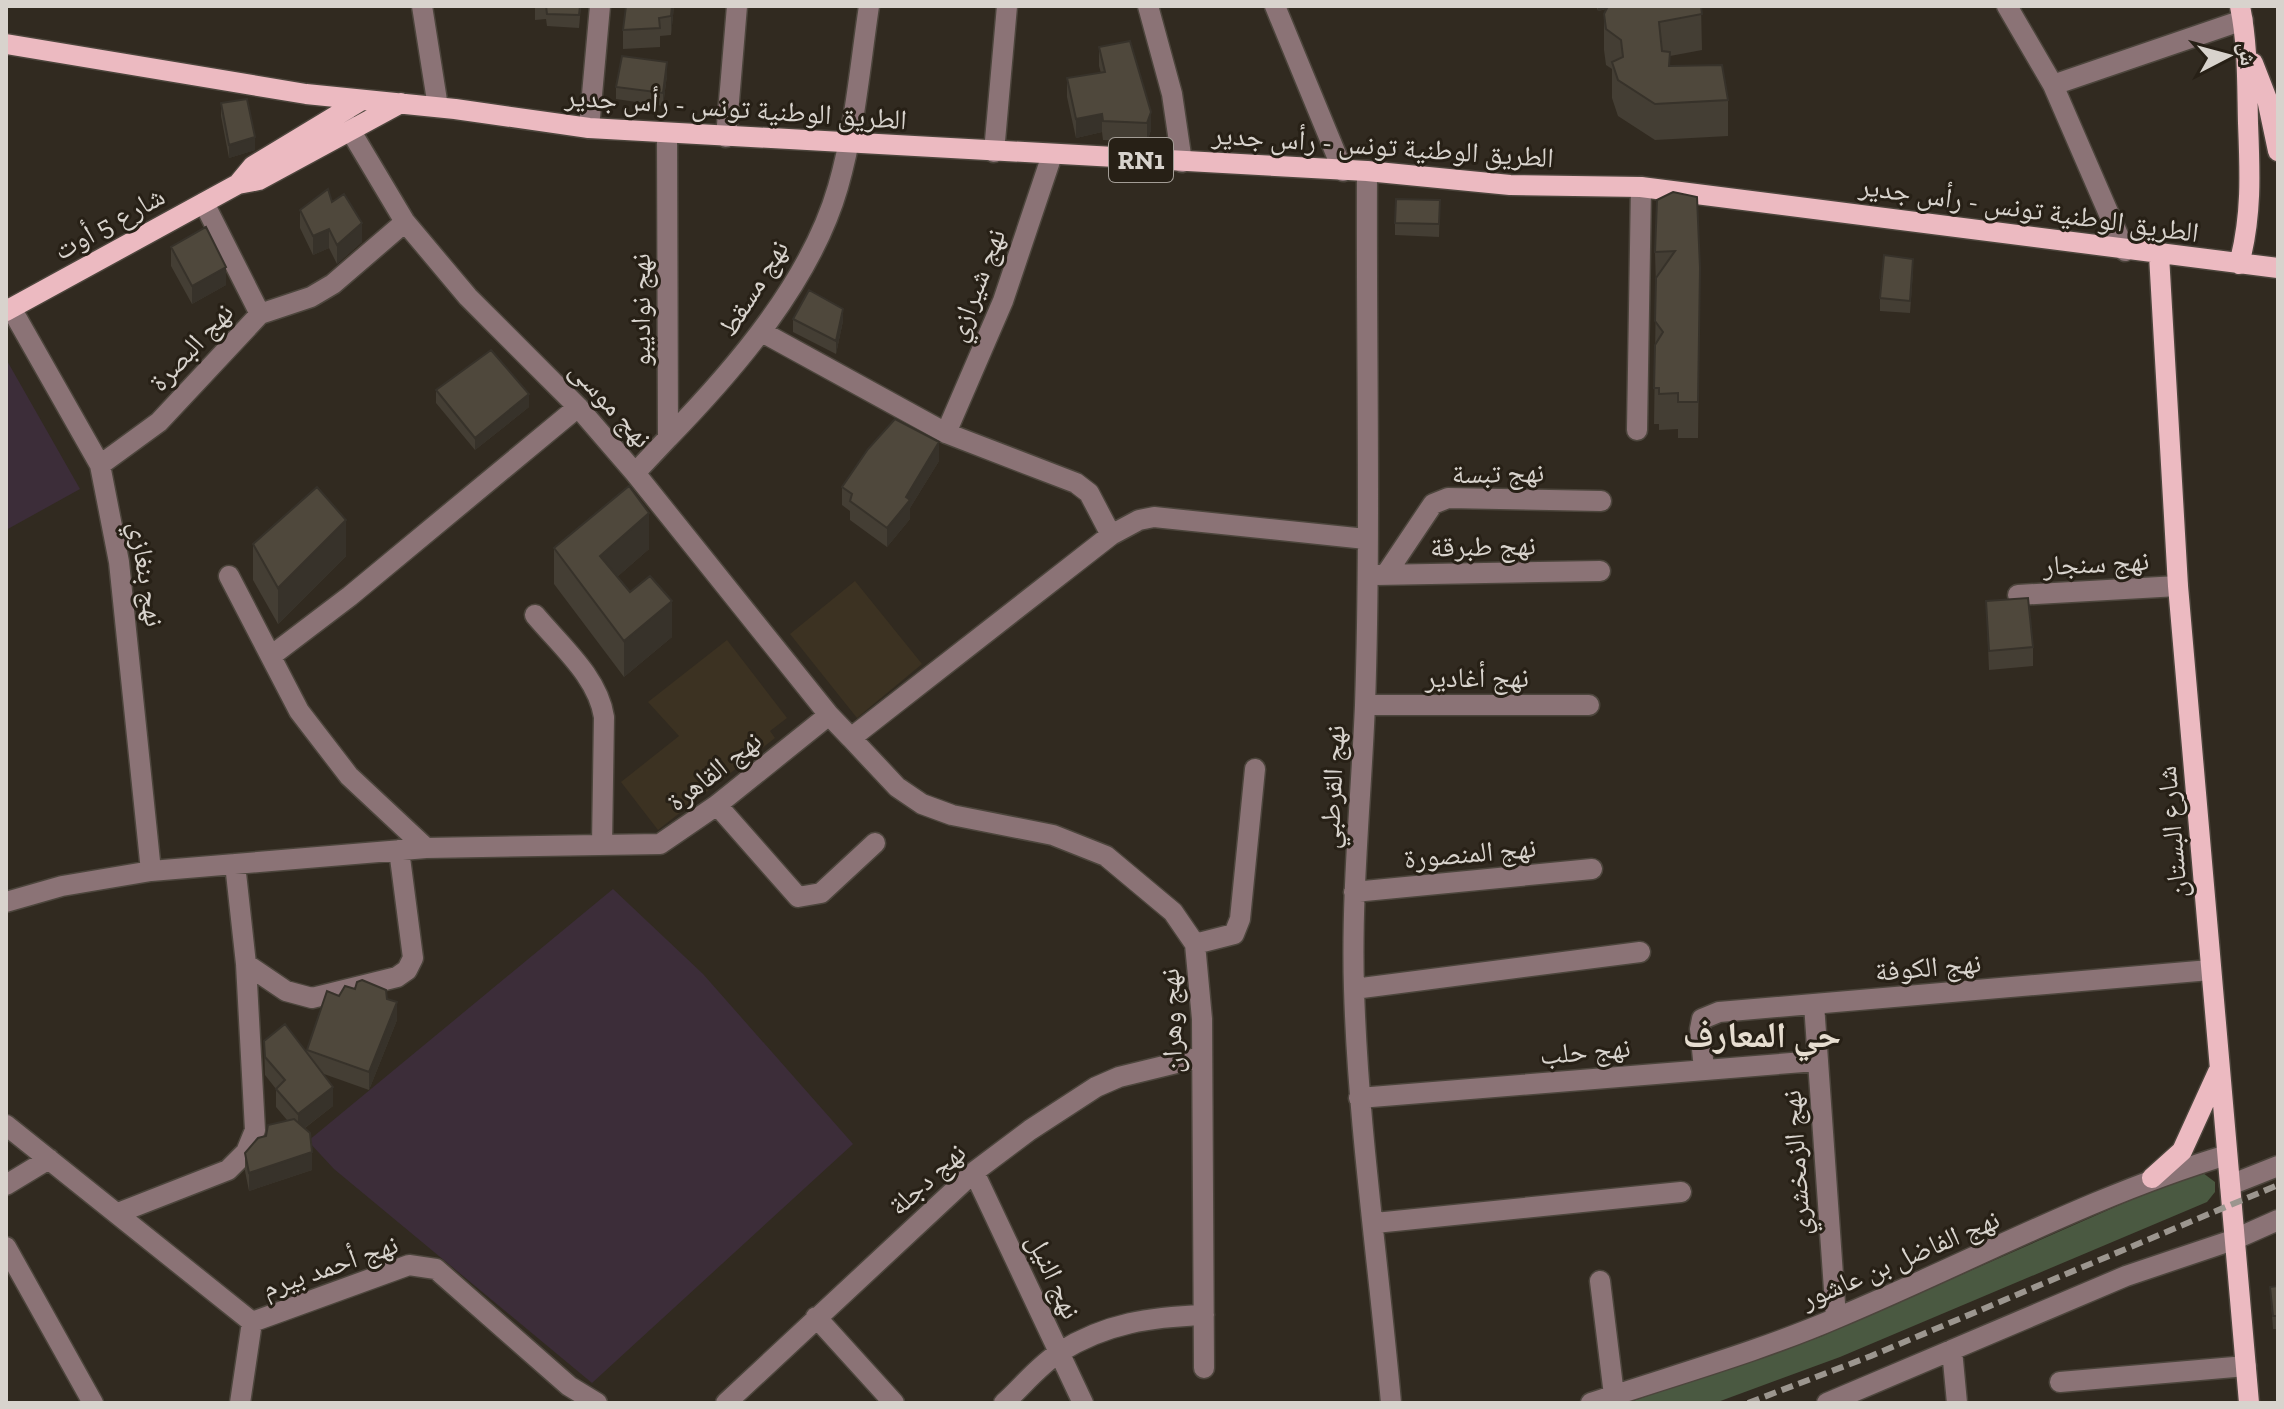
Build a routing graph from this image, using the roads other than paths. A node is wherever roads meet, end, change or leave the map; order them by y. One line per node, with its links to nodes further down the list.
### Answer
1 (422, 6): 15 (street)
2 (600, 6): 16 (street)
3 (737, 6): 19 (street)
4 (869, 6): 20 (street, نهج مسقط)
5 (1007, 6): 22 (street)
6 (1148, 6): 24 (street)
7 (1275, 6): 25 (street)
8 (2007, 6): 12 (street)
9 (2241, 13): 11 (main road); 12 (street)
10 (6, 44): 14 (main road, الطريق الوطنية تونس - رأس جدير / RN1)
11 (2248, 51): 21 (main road); 33 (main road)
12 (2053, 85): 31 (street)
13 (401, 103): 14 (main road, الطريق الوطنية تونس - رأس جدير / RN1); 15 (main road, الطريق الوطنية تونس - رأس جدير / RN1); 17 (main road, شارع 5 أوت)
14 (338, 106): 17 (street, نهج موسى); 27 (main road, شارع 5 أوت)
15 (438, 107): 16 (main road, الطريق الوطنية تونس - رأس جدير / RN1)
16 (589, 128): 18 (main road, الطريق الوطنية تونس - رأس جدير / RN1)
17 (351, 133): 27 (main road, شارع 5 أوت); 30 (street, نهج موسى)
18 (667, 135): 19 (main road, الطريق الوطنية تونس - رأس جدير / RN1); 41 (street, نهج نواديبو)
19 (726, 137): 20 (main road, الطريق الوطنية تونس - رأس جدير / RN1)
20 (850, 145): 22 (main road, الطريق الوطنية تونس - رأس جدير / RN1); 37 (street, نهج مسقط)
21 (2278, 151)
22 (994, 152): 23 (main road, الطريق الوطنية تونس - رأس جدير / RN1)
23 (1052, 155): 24 (main road, الطريق الوطنية تونس - رأس جدير / RN1); 40 (street, نهج شيرازي)
24 (1182, 162): 25 (main road, الطريق الوطنية تونس - رأس جدير / RN1)
25 (1343, 171): 26 (main road, الطريق الوطنية تونس - رأس جدير / RN1)
26 (1367, 171): 28 (main road, الطريق الوطنية تونس - رأس جدير / RN1); 46 (street, نهج القرطبي)
27 (238, 184): 29 (main road, شارع 5 أوت)
28 (1641, 187): 31 (main road, الطريق الوطنية تونس - رأس جدير / RN1); 39 (street)
29 (204, 203): 35 (main road, شارع 5 أوت); 36 (street)
30 (405, 222): 36 (street, نهج البصرة); 38 (street, نهج موسى)
31 (2125, 251): 32 (main road, الطريق الوطنية تونس - رأس جدير / RN1)
32 (2159, 255): 33 (main road, الطريق الوطنية تونس - رأس جدير / RN1); 50 (main road, شارع البستان)
33 (2239, 264): 34 (main road, الطريق الوطنية تونس - رأس جدير / RN1)
34 (2278, 268)
35 (8, 310): 42 (street, نهج بنغازي)
36 (260, 314): 42 (street, نهج البصرة)
37 (762, 332): 40 (street); 41 (street, نهج مسقط)
38 (578, 407): 43 (street, نهج موسى); 53 (street)
39 (1637, 430)
40 (946, 433): 45 (street)
41 (668, 438): 43 (street)
42 (100, 465): 66 (street, نهج بنغازي)
43 (635, 473): 56 (street, نهج موسى)
44 (1601, 501): 48 (street, نهج تبسة)
45 (1111, 535): 46 (street); 57 (street)
46 (1366, 539): 48 (street, نهج القرطبي)
47 (1600, 571): 48 (street, نهج طبرقة)
48 (1376, 575): 54 (street, نهج القرطبي)
49 (229, 576): 53 (street)
50 (2178, 586): 51 (street, نهج سنجار); 72 (main road, شارع البستان)
51 (2018, 595)
52 (535, 615): 61 (street)
53 (271, 656): 62 (street)
54 (1365, 705): 55 (street, نهج أغادير); 67 (street, نهج القرطبي)
55 (1589, 705)
56 (829, 715): 57 (street); 59 (street, نهج القاهرة)
57 (851, 738): 69 (street, نهج وهران)
58 (1255, 769): 69 (street)
59 (717, 805): 60 (street); 61 (street, نهج القاهرة)
60 (875, 843)
61 (602, 845): 62 (street, نهج القاهرة)
62 (426, 848): 63 (street, نهج القاهرة)
63 (399, 850): 64 (street, نهج القاهرة); 71 (street)
64 (235, 864): 66 (street, نهج القاهرة); 71 (street)
65 (1592, 869): 67 (street, نهج المنصورة)
66 (151, 871): 68 (street, نهج القاهرة)
67 (1354, 892): 73 (street, نهج القرطبي)
68 (6, 902)
69 (1195, 944): 75 (street, نهج وهران)
70 (1640, 952): 73 (street)
71 (246, 964): 89 (street)
72 (2210, 970): 74 (street, نهج الكوفة); 78 (main road, شارع البستان)
73 (1354, 989): 79 (street, نهج القرطبي)
74 (1814, 1004): 76 (street, نهج الزمخشري); 77 (street, نهج الكوفة)
75 (1201, 1057): 84 (street, نهج دجلة); 95 (street, نهج وهران)
76 (1816, 1061): 77 (street, نهج حلب); 97 (street, نهج الزمخشري)
77 (1704, 1069): 79 (street, نهج حلب)
78 (2219, 1069): 81 (main road, شارع البستان); 85 (main road)
79 (1359, 1098): 91 (street, نهج القرطبي)
80 (6, 1125): 82 (street, نهج أحمد بيرم)
81 (2227, 1155): 85 (street, نهج الفاضل بن عاشور); 87 (main road, شارع البستان)
82 (49, 1159): 86 (street); 89 (street, نهج أحمد بيرم)
83 (2278, 1166): 87 (street)
84 (974, 1172): 96 (street, نهج دجلة); 100 (street, نهج النيل)
85 (2152, 1178): 97 (street, نهج الفاضل بن عاشور)
86 (6, 1185)
87 (2230, 1185): 92 (main road, شارع البستان)
88 (1681, 1192): 91 (street)
89 (118, 1213): 98 (street, نهج أحمد بيرم)
90 (2278, 1220): 92 (street)
91 (1375, 1223): 113 (street, نهج القرطبي)
92 (2233, 1240): 99 (street); 101 (main road, شارع البستان)
93 (6, 1247): 106 (street)
94 (1600, 1281): 104 (street)
95 (1204, 1315): 100 (street); 102 (street, نهج وهران)
96 (816, 1317): 109 (street, نهج دجلة); 110 (street)
97 (1836, 1318): 104 (street, نهج الفاضل بن عاشور)
98 (252, 1322): 107 (street); 108 (street, نهج أحمد بيرم)
99 (1952, 1350): 105 (street); 115 (street)
100 (1059, 1353): 111 (street); 112 (street, نهج النيل)
101 (2246, 1366): 103 (street); 116 (main road, شارع البستان)
102 (1204, 1368)
103 (2060, 1382)
104 (1614, 1395): 114 (street, نهج الفاضل بن عاشور)
105 (1831, 1402)
106 (93, 1403)
107 (240, 1403)
108 (597, 1403)
109 (726, 1403)
110 (894, 1403)
111 (1004, 1403)
112 (1083, 1403)
113 (1391, 1403)
114 (1591, 1403)
115 (1957, 1403)
116 (2249, 1403)

